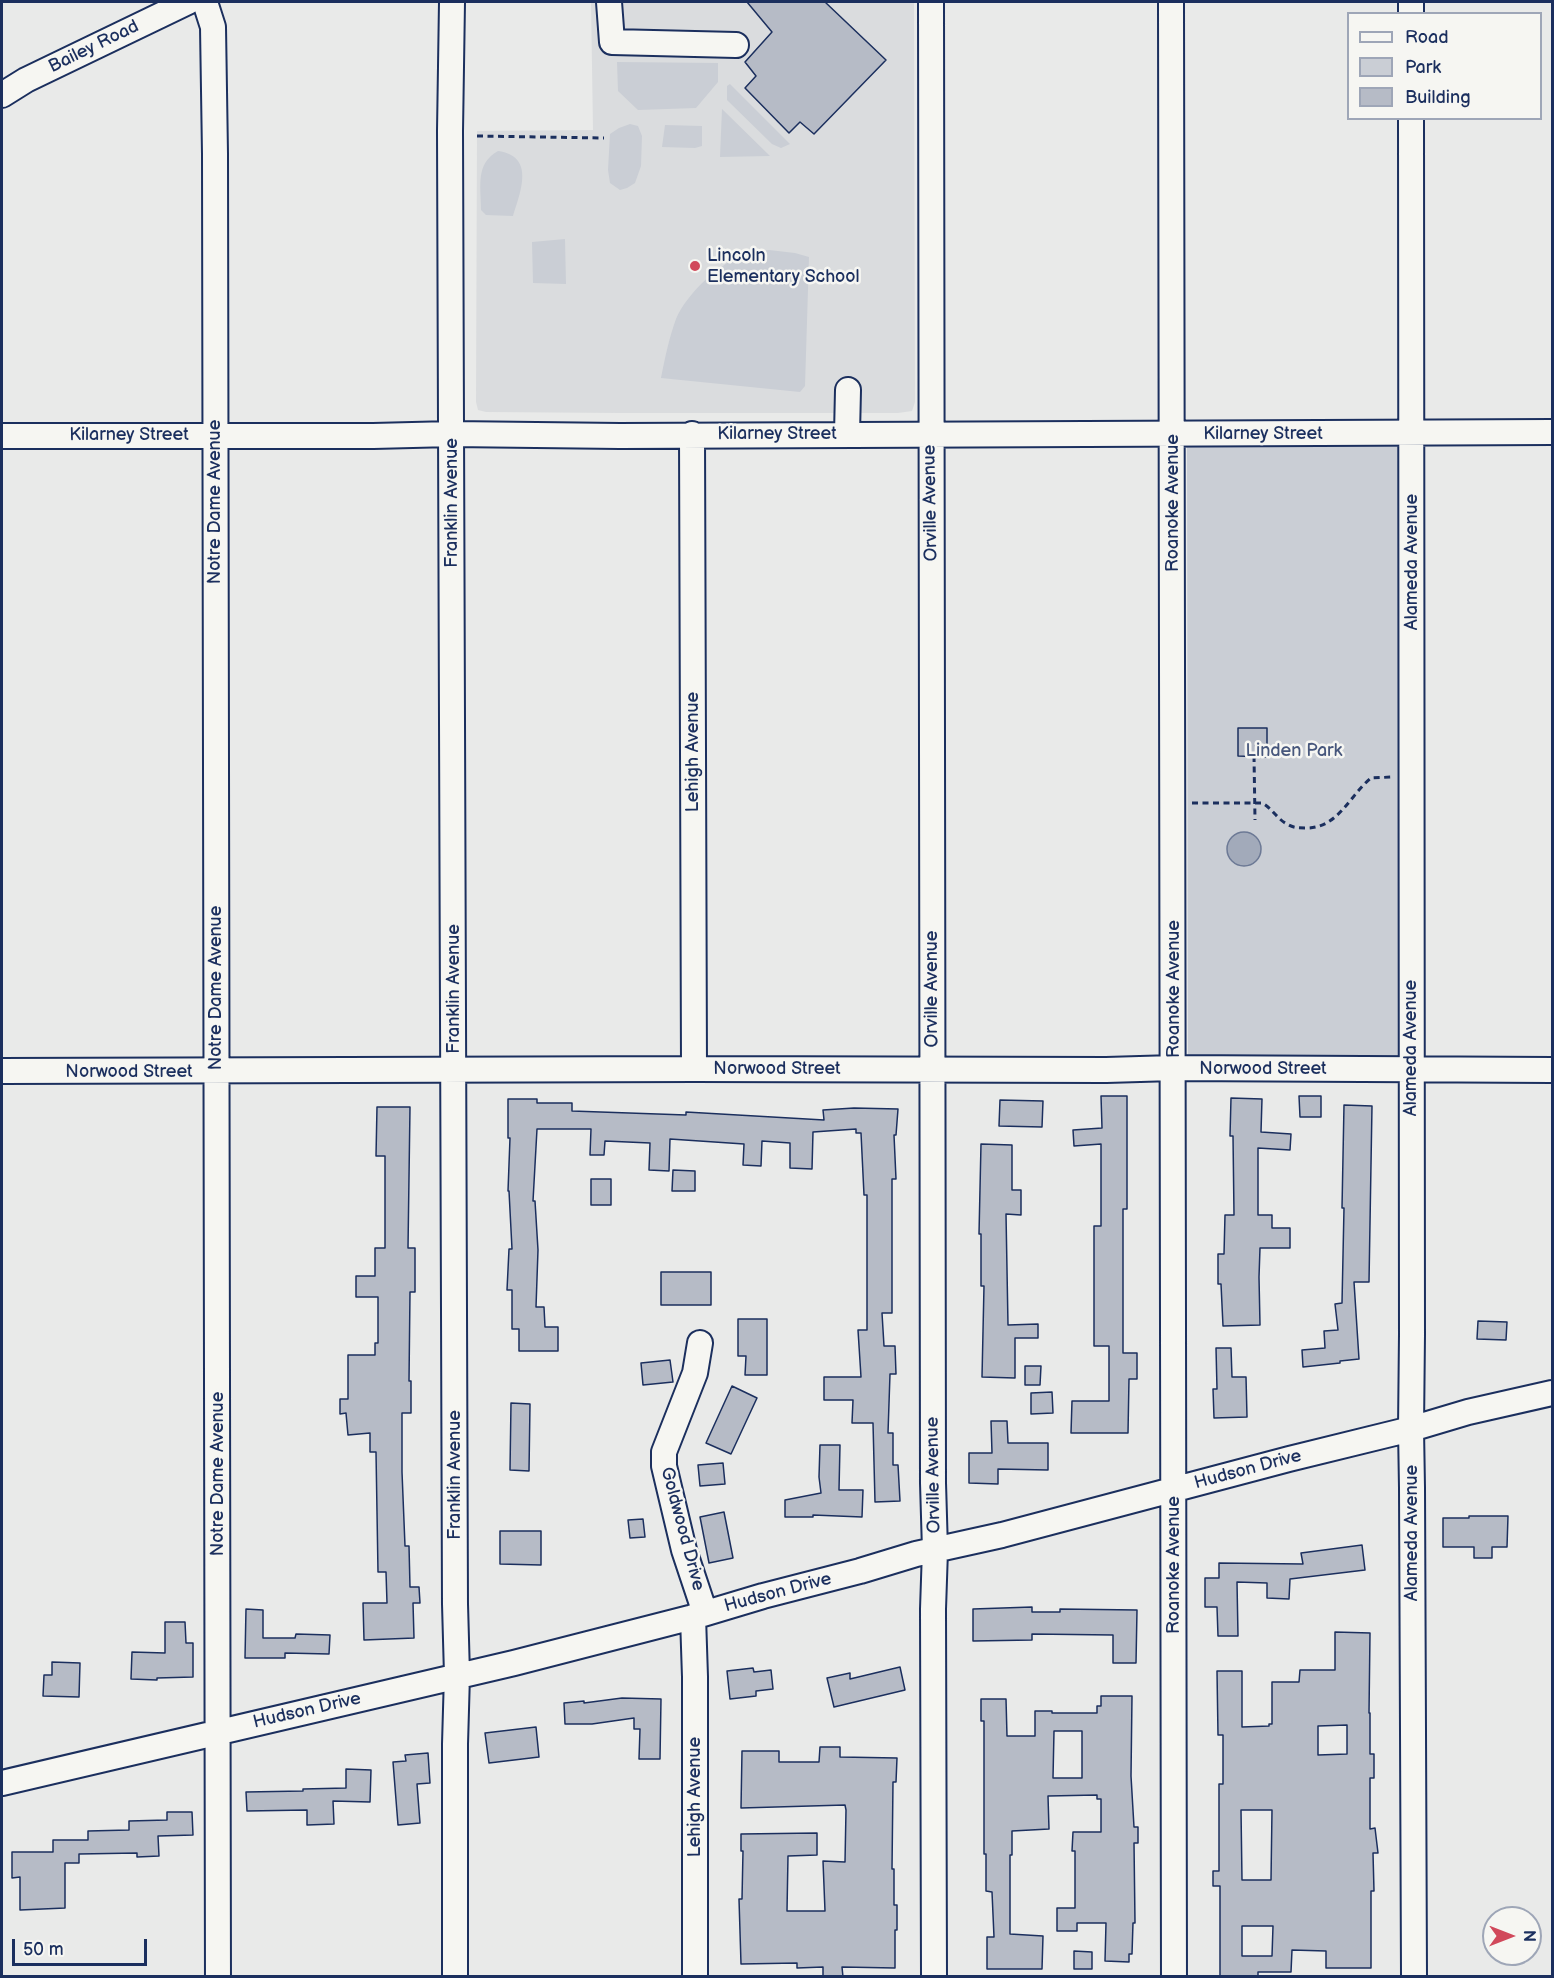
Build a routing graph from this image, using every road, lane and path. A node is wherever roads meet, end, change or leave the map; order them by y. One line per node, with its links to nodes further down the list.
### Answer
1 (188, 2): 8 (street, Bailey Road)
2 (205, 2): 20 (street, Notre Dame Avenue)
3 (452, 2): 16 (street, Franklin Avenue)
4 (609, 2): 7 (street)
5 (931, 2): 19 (street, Orville Avenue)
6 (1171, 2): 15 (street, Roanoke Avenue)
7 (736, 45)
8 (2, 95)
9 (1411, 120): 13 (street, Alameda Avenue)
10 (477, 136): 11 (path)
11 (604, 138)
12 (848, 390): 18 (street)
13 (1412, 432): 14 (street, Kilarney Street); 15 (street, Kilarney Street); 23 (street, Alameda Avenue)
14 (1552, 432)
15 (1172, 433): 19 (street, Kilarney Street); 24 (street, Roanoke Avenue)
16 (452, 434): 17 (street, Kilarney Street); 20 (street, Kilarney Street); 29 (street, Franklin Avenue)
17 (692, 434): 18 (street, Kilarney Street); 28 (street, Lehigh Avenue)
18 (847, 434): 19 (street, Kilarney Street)
19 (931, 434): 30 (street, Orville Avenue)
20 (215, 435): 21 (street, Kilarney Street); 34 (street, Notre Dame Avenue)
21 (2, 436)
22 (1254, 756): 25 (path)
23 (1412, 777): 25 (path); 31 (street, Alameda Avenue)
24 (1173, 803): 25 (path); 27 (street, Roanoke Avenue)
25 (1255, 803): 26 (path)
26 (1255, 820)
27 (1174, 1068): 30 (street, Norwood Street); 31 (street, Norwood Street); 38 (street, Roanoke Avenue)
28 (694, 1069): 29 (street, Norwood Street); 30 (street, Norwood Street)
29 (454, 1070): 34 (street, Norwood Street); 41 (street, Franklin Avenue)
30 (932, 1070): 39 (street, Orville Avenue)
31 (1411, 1070): 32 (street, Norwood Street); 37 (street, Alameda Avenue)
32 (1552, 1070)
33 (2, 1071): 34 (street, Norwood Street)
34 (216, 1071): 42 (street, Notre Dame Avenue)
35 (700, 1342): 40 (street, Goldwood Drive)
36 (1552, 1393): 37 (street, Hudson Drive)
37 (1411, 1429): 38 (street, Hudson Drive); 49 (street, Alameda Avenue)
38 (1174, 1490): 39 (street, Hudson Drive); 48 (street, Roanoke Avenue)
39 (935, 1550): 40 (street, Hudson Drive); 47 (street, Orville Avenue)
40 (699, 1615): 41 (street, Hudson Drive); 46 (street, Lehigh Avenue)
41 (457, 1676): 42 (street, Hudson Drive); 45 (street, Franklin Avenue)
42 (219, 1732): 43 (street, Hudson Drive); 44 (street, Notre Dame Avenue)
43 (2, 1783)
44 (218, 1977)
45 (455, 1977)
46 (695, 1977)
47 (934, 1977)
48 (1174, 1977)
49 (1413, 1977)

